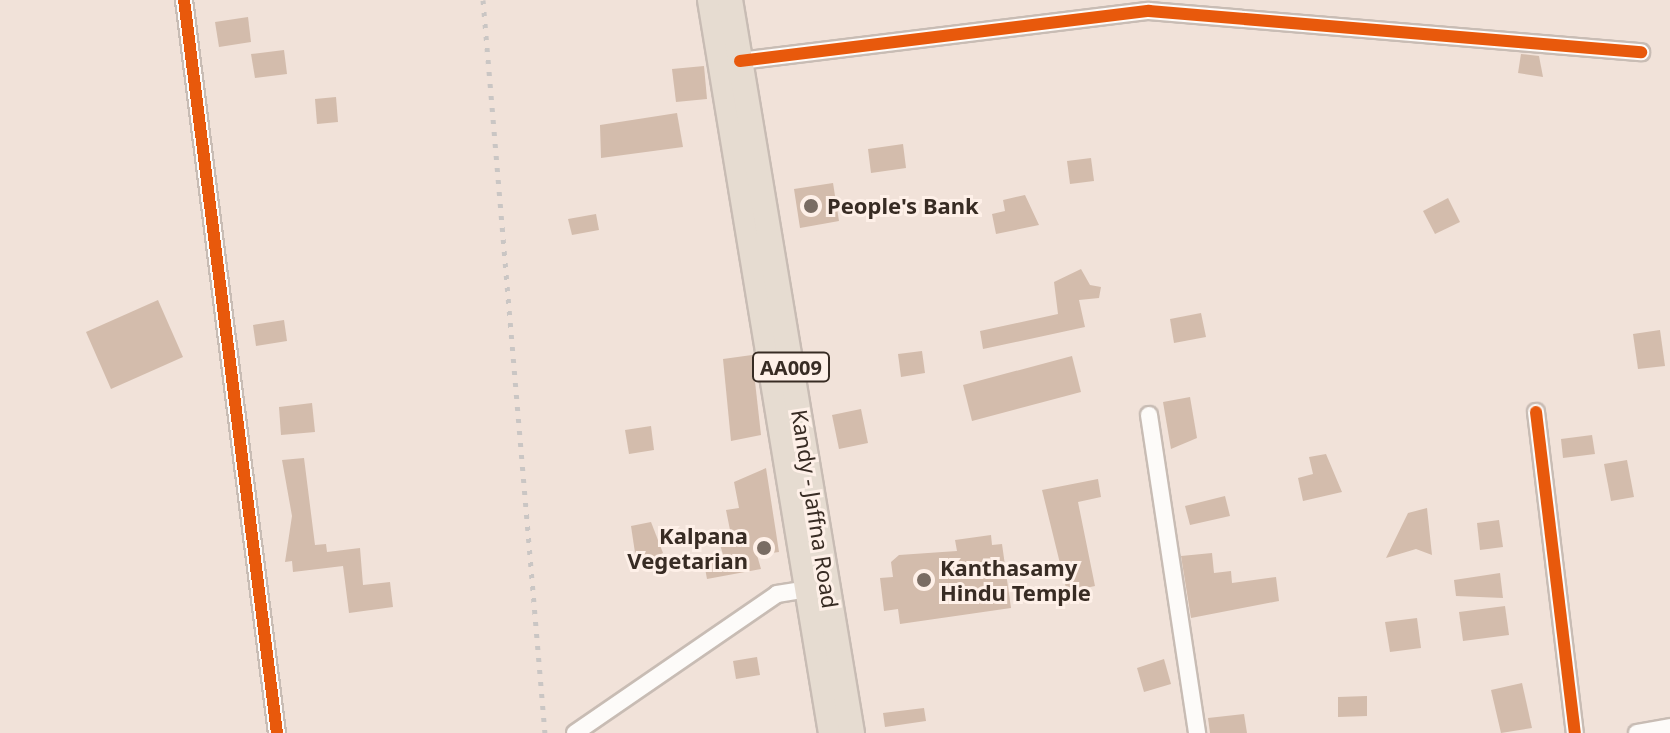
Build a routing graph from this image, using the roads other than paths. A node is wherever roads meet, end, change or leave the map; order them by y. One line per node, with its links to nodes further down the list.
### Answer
1 (184, 0): 10 (street)
2 (710, 0): 8 (highway, Kandy - Jaffna Road / AA009)
3 (730, 0): 5 (highway, Kandy - Jaffna Road / AA009)
4 (1641, 52): 5 (street)
5 (740, 61): 8 (highway, Kandy - Jaffna Road / AA009)
6 (1536, 412): 15 (street)
7 (1149, 415): 14 (street)
8 (817, 587): 11 (street); 12 (highway, Kandy - Jaffna Road / AA009); 13 (highway, Kandy - Jaffna Road / AA009)
9 (1670, 727): 16 (street)
10 (277, 733)
11 (575, 733)
12 (831, 733)
13 (852, 733)
14 (1197, 733)
15 (1575, 733)
16 (1637, 733)

